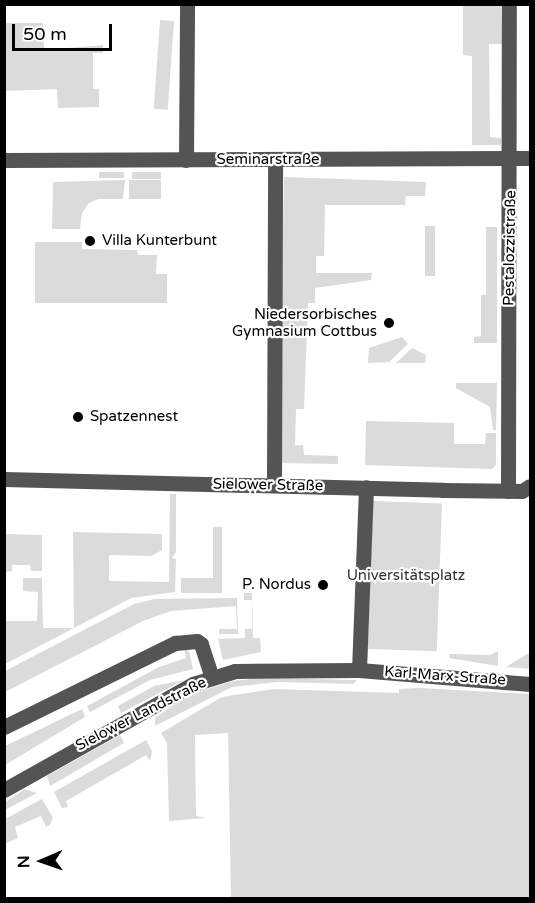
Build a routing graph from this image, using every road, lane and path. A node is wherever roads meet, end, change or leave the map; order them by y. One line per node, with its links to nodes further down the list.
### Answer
1 (187, 4): 6 (street)
2 (509, 4): 3 (street, Pestalozzistraße)
3 (511, 158): 4 (street, Seminarstraße); 7 (street, Seminarstraße); 12 (street, Pestalozzistraße)
4 (531, 158)
5 (4, 160): 6 (street, Seminarstraße)
6 (186, 160): 7 (street, Seminarstraße)
7 (275, 160): 9 (street)
8 (4, 479): 9 (street, Sielower Straße)
9 (274, 484): 11 (street, Sielower Straße)
10 (531, 486): 12 (street, Sielower Straße)
11 (366, 487): 12 (street, Sielower Straße); 13 (street)
12 (508, 491)
13 (359, 670): 14 (street, Sielower Landstraße); 15 (street, Karl-Marx-Straße)
14 (212, 677): 16 (street); 17 (street, Sielower Landstraße)
15 (531, 684)
16 (4, 727)
17 (4, 790)

